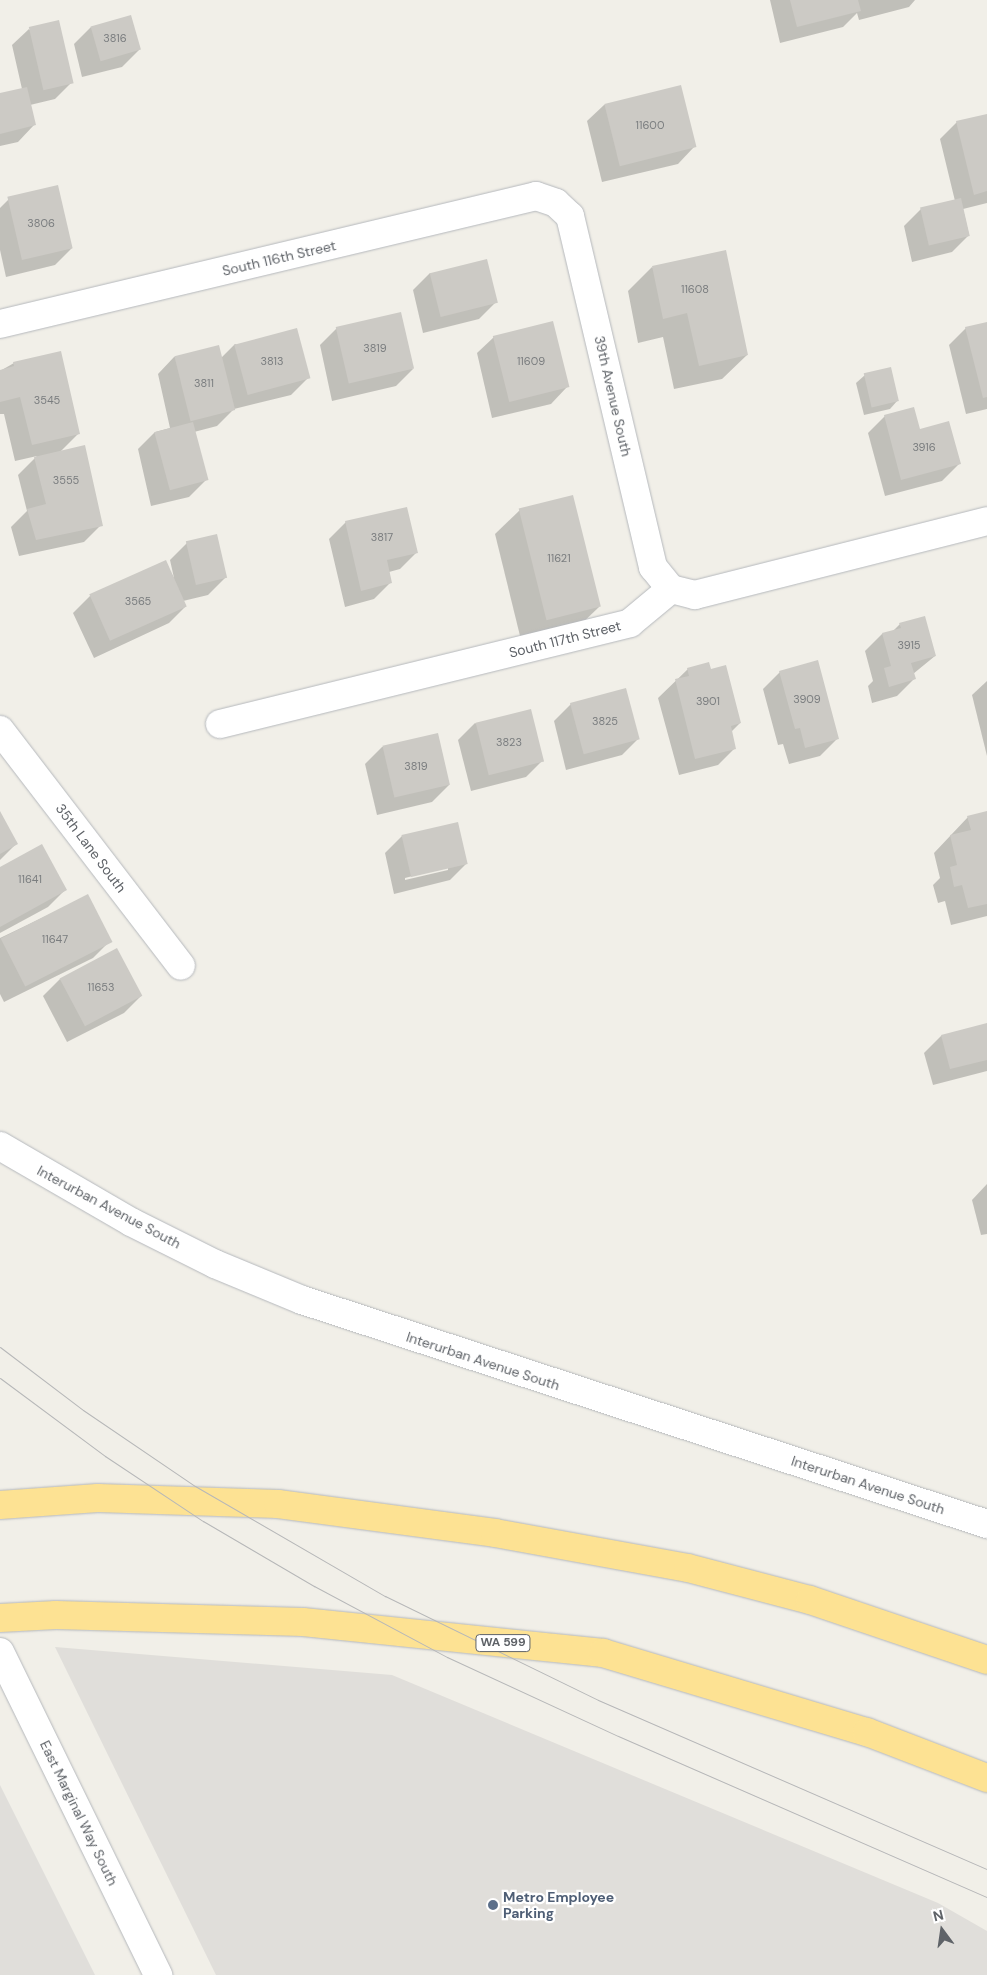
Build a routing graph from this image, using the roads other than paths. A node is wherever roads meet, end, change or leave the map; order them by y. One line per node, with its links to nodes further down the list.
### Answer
1 (556, 203): 2 (street, South 116th Street); 4 (street, 39th Avenue South)
2 (0, 324)
3 (987, 521): 4 (street)
4 (671, 589): 5 (street, South 117th Street)
5 (220, 724)
6 (0, 730): 7 (street, 35th Lane South)
7 (181, 966)
8 (0, 1146): 10 (street, Interurban Avenue South)
9 (0, 1505): 13 (highway)
10 (987, 1524)
11 (0, 1618): 14 (highway, WA 599)
12 (0, 1652): 15 (street, East Marginal Way South)
13 (987, 1660)
14 (987, 1778)
15 (158, 1975)

